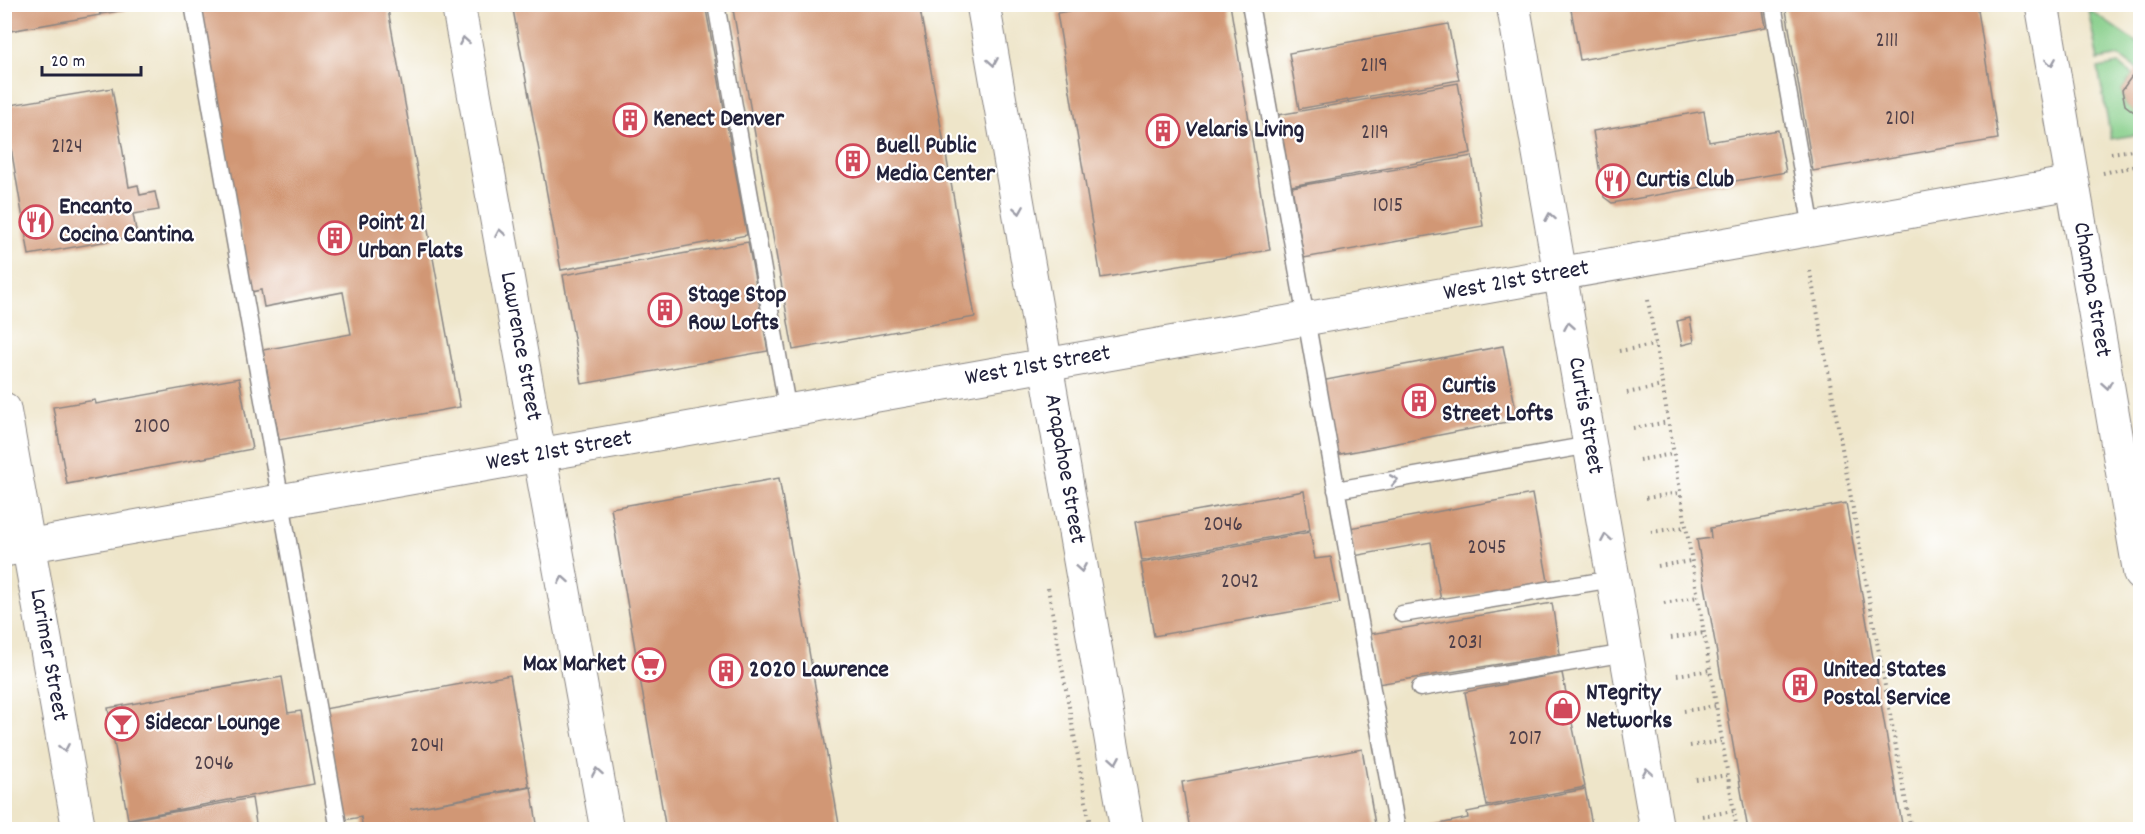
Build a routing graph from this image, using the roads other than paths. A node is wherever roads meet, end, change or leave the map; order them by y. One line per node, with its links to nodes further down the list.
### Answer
1 (193, 4): 19 (lane)
2 (458, 4): 17 (street, Lawrence Street, one-way to 2)
3 (716, 4): 15 (lane)
4 (983, 4): 13 (street, Arapahoe Street, one-way to 13)
5 (1250, 4): 12 (lane)
6 (1513, 4): 11 (street, Curtis Street, one-way to 6)
7 (1773, 4): 10 (lane)
8 (2042, 4): 9 (street, Champa Street, one-way to 9)
9 (2071, 183): 10 (street, West 21st Street); 21 (street, Champa Street, one-way to 21)
10 (1812, 229): 11 (street, West 21st Street)
11 (1560, 274): 12 (street, West 21st Street); 16 (street, Curtis Street, one-way to 11)
12 (1306, 320): 13 (street, West 21st Street); 18 (lane)
13 (1046, 366): 15 (street, West 21st Street); 29 (street, Arapahoe Street, one-way to 29)
14 (4, 409): 20 (street, Larimer Street)
15 (788, 412): 17 (street, West 21st Street)
16 (1590, 445): 18 (lane, one-way to 16); 22 (street, Curtis Street, one-way to 16)
17 (541, 456): 19 (street, West 21st Street); 28 (street, Lawrence Street, one-way to 17)
18 (1336, 490): 30 (lane)
19 (281, 501): 20 (street, West 21st Street); 27 (lane)
20 (17, 548): 26 (street, Larimer Street, one-way to 26)
21 (2140, 574)
22 (1613, 579): 23 (lane); 24 (street, Curtis Street)
23 (1402, 614)
24 (1626, 653): 25 (lane); 31 (street, Curtis Street, one-way to 24)
25 (1420, 688)
26 (79, 830)
27 (339, 830)
28 (607, 830)
29 (1127, 830)
30 (1397, 830)
31 (1657, 830)

